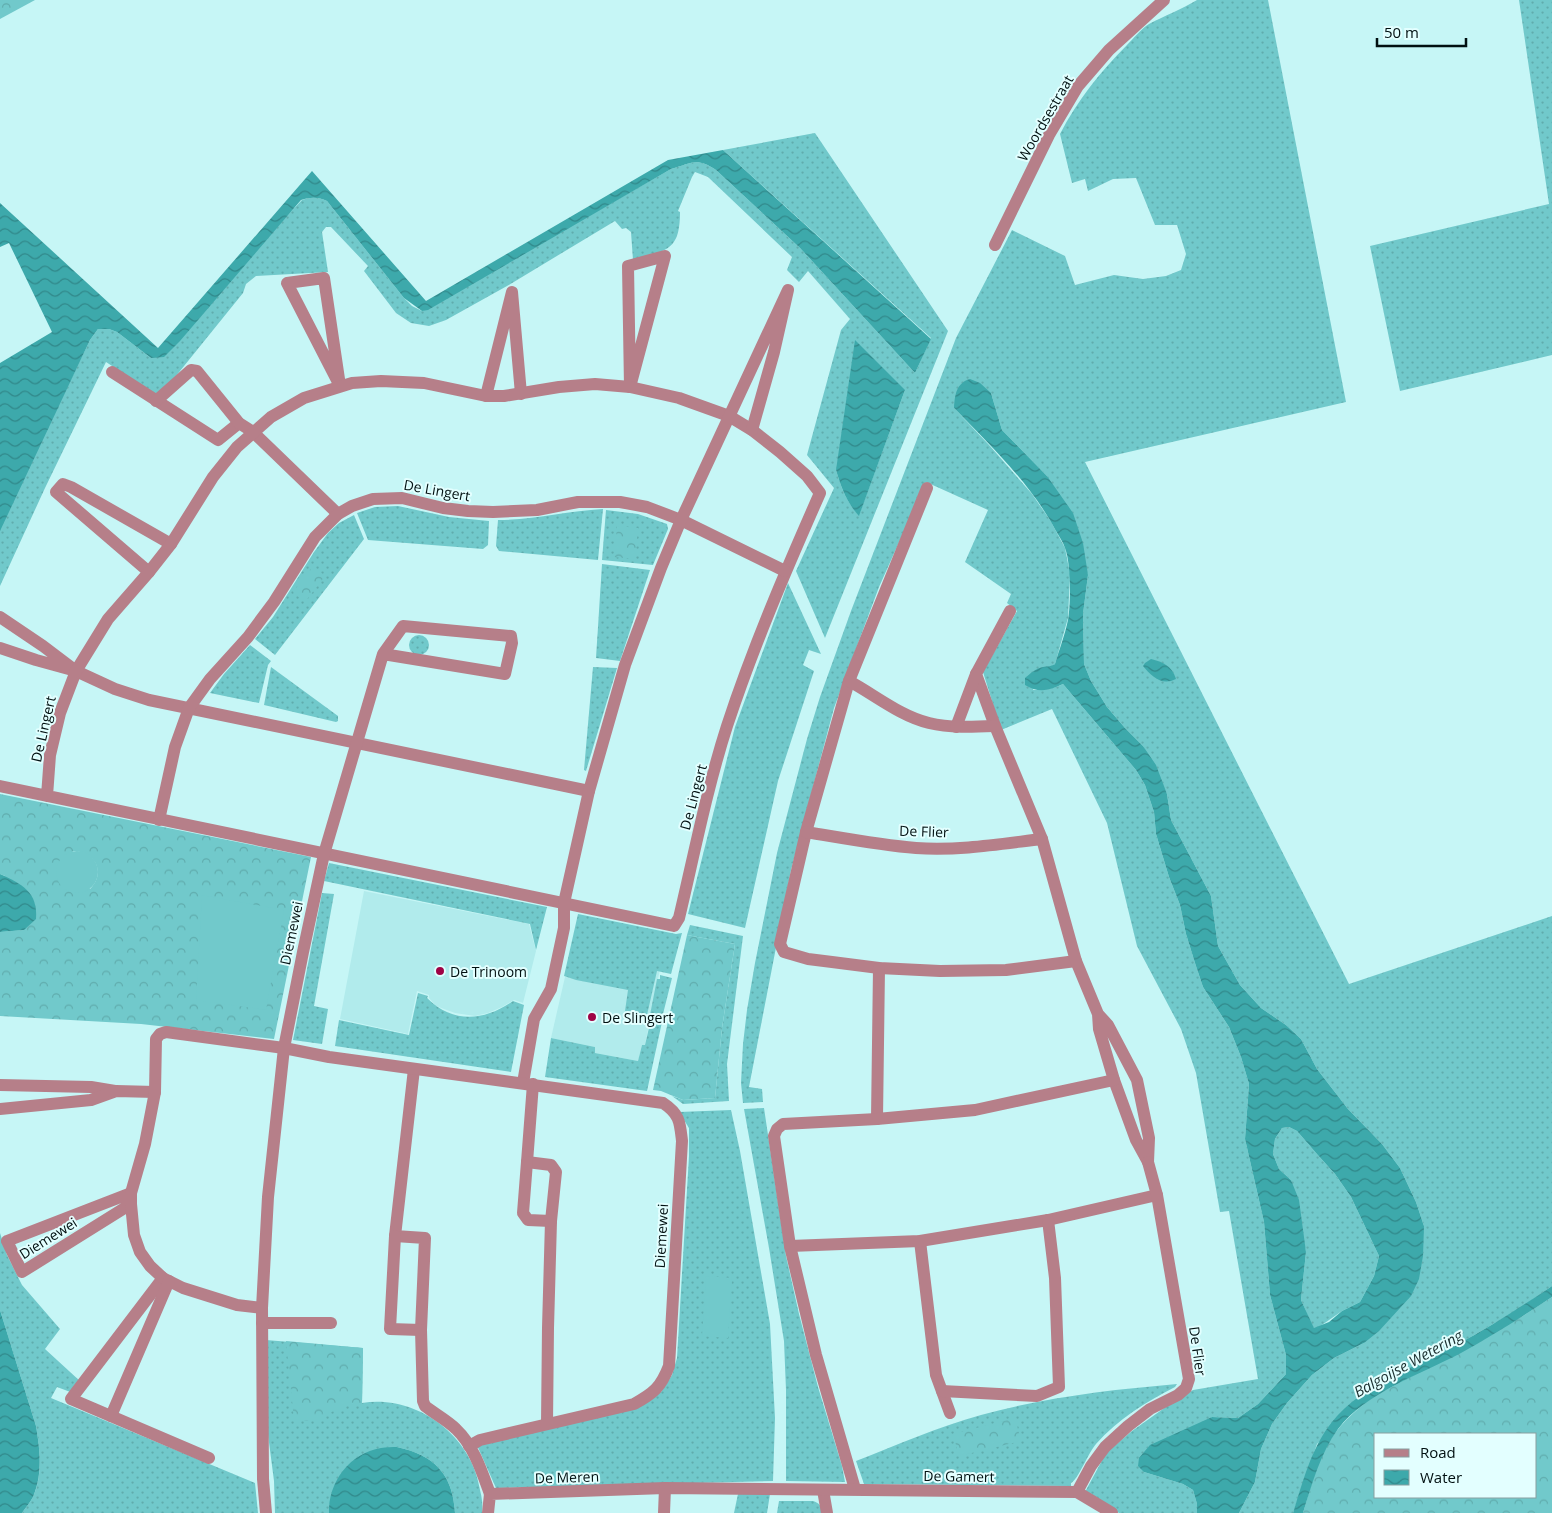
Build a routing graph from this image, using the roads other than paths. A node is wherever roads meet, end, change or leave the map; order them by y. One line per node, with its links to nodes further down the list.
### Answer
1 (1164, 0): 2 (street, Woordsestraat)
2 (995, 246)
3 (112, 372): 8 (street)
4 (340, 386): 4 (street); 7 (street, De Lingert); 12 (street, De Lingert)
5 (630, 386): 5 (street); 6 (street, De Lingert); 9 (street, De Lingert)
6 (521, 394): 7 (street, De Lingert); 7 (street)
7 (486, 396)
8 (156, 401): 10 (street); 10 (street)
9 (729, 416): 11 (street, De Lingert); 11 (street); 15 (street)
10 (239, 423): 12 (street)
11 (752, 430): 17 (street, De Lingert)
12 (253, 432): 14 (street); 16 (street, De Lingert)
13 (927, 488): 25 (street)
14 (338, 514): 15 (street, De Lingert); 26 (street, De Lingert)
15 (680, 520): 17 (street, De Lingert); 31 (street)
16 (171, 544): 18 (street, De Lingert); 18 (street)
17 (785, 571): 37 (street, De Lingert)
18 (150, 572): 23 (street, De Lingert)
19 (1010, 611): 24 (street)
20 (0, 618): 23 (street)
21 (0, 648): 23 (street)
22 (383, 654): 22 (street); 29 (street)
23 (76, 671): 26 (street); 32 (street, De Lingert)
24 (976, 674): 27 (street, De Flier); 28 (street)
25 (849, 681): 28 (street); 34 (street)
26 (189, 708): 29 (street); 33 (street, De Lingert)
27 (995, 726): 28 (street); 35 (street, De Flier)
28 (956, 727)
29 (356, 743): 31 (street); 36 (street)
30 (0, 786): 32 (street, De Lingert)
31 (590, 791): 37 (street)
32 (47, 796): 33 (street, De Lingert)
33 (159, 820): 36 (street, De Lingert)
34 (806, 832): 35 (street, De Flier); 39 (street)
35 (1042, 839): 38 (street, De Flier)
36 (324, 854): 37 (street, De Lingert); 41 (street, Diemewei)
37 (564, 903): 44 (street)
38 (1076, 961): 39 (street); 40 (street, De Flier)
39 (879, 968): 49 (street)
40 (1098, 1014): 43 (street, De Flier); 51 (street, De Flier)
41 (284, 1048): 42 (street, Diemewei); 47 (street, Diemewei); 60 (street, Diemewei)
42 (414, 1069): 44 (street, Diemewei); 56 (street)
43 (1114, 1080): 49 (street); 51 (street, De Flier)
44 (528, 1084): 50 (street); 67 (street, Diemewei)
45 (0, 1085): 46 (street)
46 (116, 1091): 47 (street); 48 (street)
47 (155, 1092): 53 (street, Diemewei)
48 (0, 1109)
49 (877, 1120): 58 (street)
50 (527, 1162): 55 (street); 55 (street)
51 (1148, 1162): 52 (street, De Flier)
52 (1157, 1195): 54 (street); 73 (street, De Flier)
53 (131, 1199): 53 (street, Diemewei); 59 (street, Diemewei)
54 (1048, 1220): 57 (street); 64 (street)
55 (551, 1221): 67 (street)
56 (395, 1236): 63 (street); 63 (street)
57 (920, 1241): 58 (street); 64 (street)
58 (790, 1246): 71 (street)
59 (166, 1280): 60 (street, Diemewei); 66 (street); 66 (street)
60 (262, 1308): 61 (street, Diemewei)
61 (262, 1323): 62 (street); 75 (street, Diemewei)
62 (331, 1323)
63 (421, 1330): 68 (street)
64 (942, 1391): 65 (street)
65 (950, 1413)
66 (111, 1416): 69 (street)
67 (547, 1423): 68 (street, Diemewei)
68 (470, 1446): 74 (street)
69 (209, 1458)
70 (665, 1488): 72 (street, De Meren); 74 (street, De Meren); 77 (street)
71 (855, 1489): 72 (street, De Gamert); 73 (street, De Gamert)
72 (822, 1490): 78 (street)
73 (1078, 1492): 79 (street)
74 (490, 1494): 76 (street)
75 (266, 1513)
76 (488, 1513)
77 (664, 1513)
78 (827, 1513)
79 (1112, 1513)

